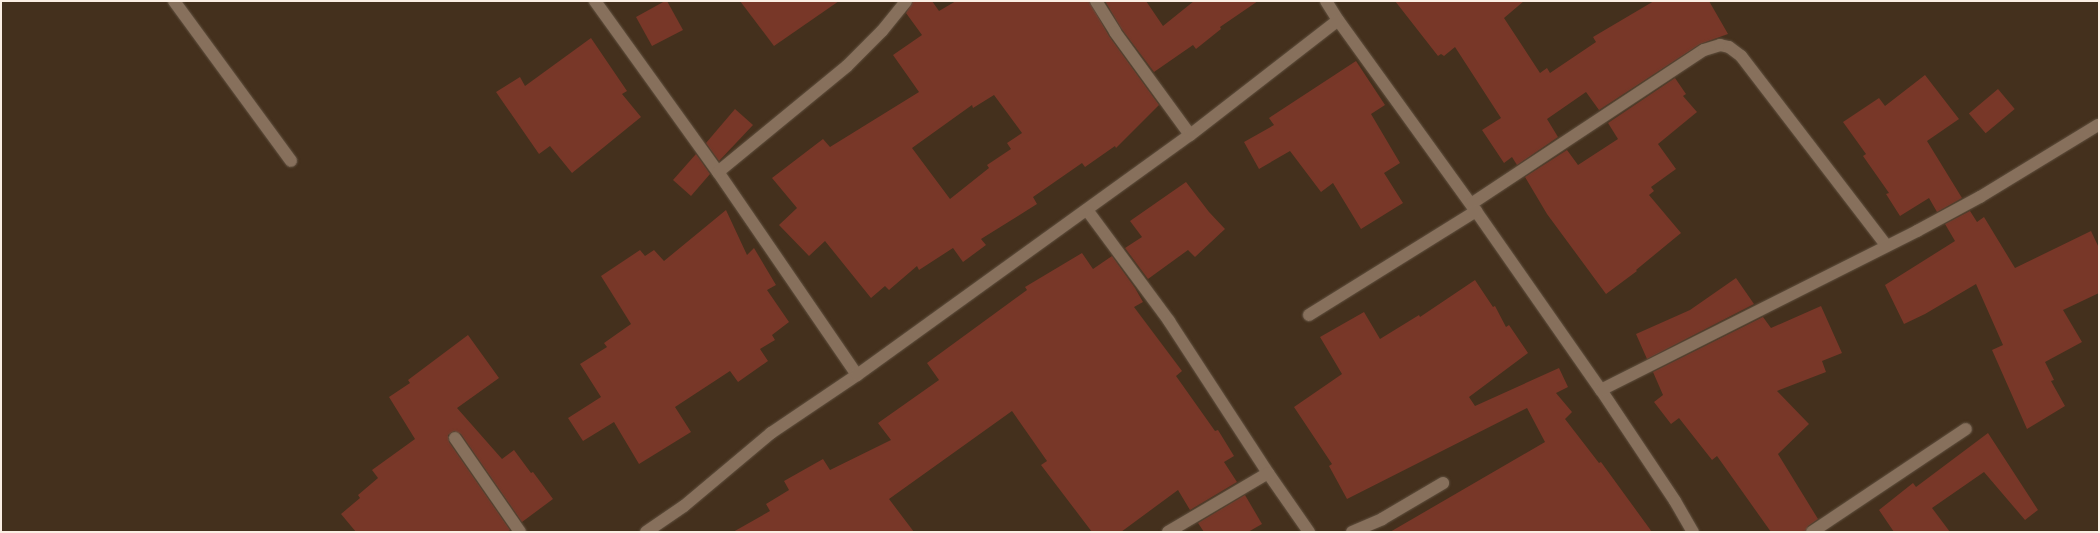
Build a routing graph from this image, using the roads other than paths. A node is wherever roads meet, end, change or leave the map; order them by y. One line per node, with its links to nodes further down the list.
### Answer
1 (174, 1): 9 (street)
2 (595, 1): 10 (street)
3 (906, 1): 10 (street)
4 (1096, 1): 8 (street)
5 (1326, 1): 6 (street)
6 (1338, 20): 8 (street); 11 (street)
7 (2098, 125): 13 (street)
8 (1190, 135): 12 (street)
9 (291, 161)
10 (718, 172): 15 (street)
11 (1473, 207): 13 (street); 14 (street); 16 (street)
12 (1087, 210): 15 (street); 19 (street)
13 (1886, 246): 16 (street)
14 (1310, 315)
15 (857, 375): 21 (street)
16 (1601, 390): 27 (street)
17 (1966, 429): 28 (street)
18 (455, 438): 22 (street)
19 (1268, 473): 24 (street); 25 (street)
20 (1443, 483): 26 (street)
21 (660, 528): 23 (street)
22 (520, 532)
23 (646, 532)
24 (1168, 532)
25 (1309, 532)
26 (1352, 532)
27 (1693, 532)
28 (1812, 532)

